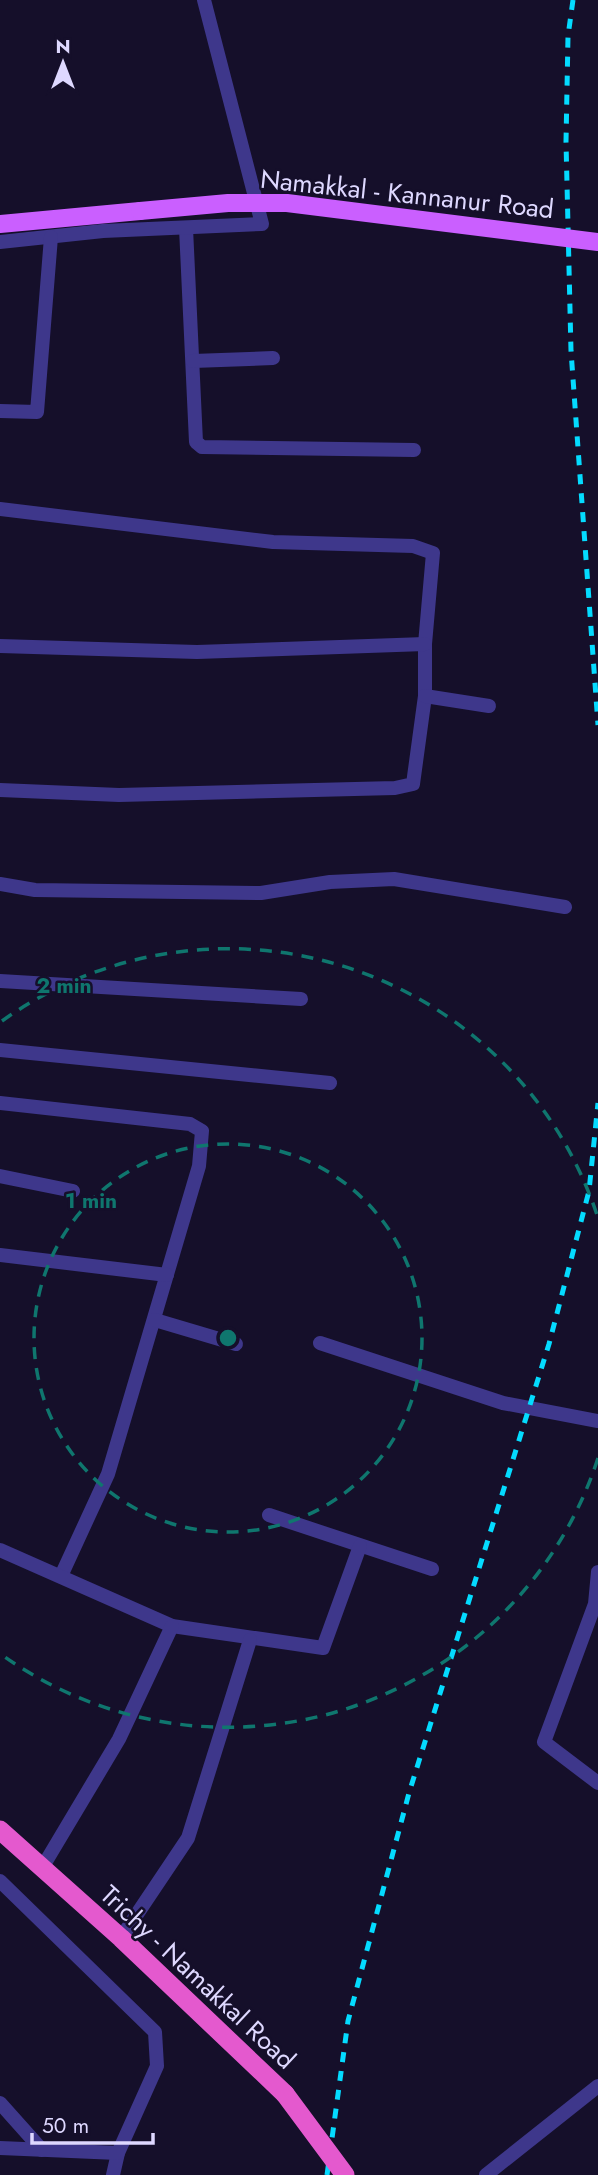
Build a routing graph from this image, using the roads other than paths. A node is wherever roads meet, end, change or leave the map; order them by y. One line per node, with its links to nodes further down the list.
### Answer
1 (204, 0): 3 (street)
2 (0, 224): 6 (main road, Namakkal - Kannanur Road, bridge)
3 (186, 228): 4 (street); 8 (street)
4 (51, 237): 5 (street); 9 (street)
5 (0, 242)
6 (598, 242)
7 (273, 358): 8 (street)
8 (193, 361): 10 (street)
9 (0, 411)
10 (414, 450)
11 (0, 509): 12 (street)
12 (425, 644): 13 (street); 14 (street)
13 (0, 646)
14 (425, 696): 15 (street); 16 (street)
15 (489, 706)
16 (0, 790)
17 (0, 884): 18 (street)
18 (565, 907)
19 (0, 981): 20 (street)
20 (302, 999)
21 (0, 1050): 22 (street)
22 (330, 1083)
23 (0, 1103): 27 (street)
24 (0, 1176): 25 (street)
25 (74, 1191)
26 (0, 1255): 27 (street)
27 (167, 1275): 28 (street)
28 (155, 1320): 30 (street); 37 (street)
29 (320, 1343): 31 (street)
30 (236, 1344)
31 (598, 1421)
32 (269, 1515): 33 (street)
33 (360, 1546): 35 (street); 40 (street)
34 (0, 1550): 37 (street)
35 (432, 1569)
36 (598, 1572): 38 (street)
37 (61, 1576): 39 (street)
38 (596, 1605): 41 (street)
39 (172, 1626): 40 (street); 43 (street)
40 (250, 1640): 45 (street)
41 (598, 1783)
42 (0, 1830): 43 (highway, Trichy - Namakkal Road)
43 (42, 1868): 45 (highway, Trichy - Namakkal Road)
44 (0, 1881): 50 (street)
45 (121, 1938): 52 (highway, Trichy - Namakkal Road, bridge)
46 (598, 2086): 53 (street)
47 (0, 2103): 49 (street)
48 (0, 2148): 49 (street)
49 (42, 2150): 50 (street)
50 (118, 2153): 51 (street)
51 (113, 2175)
52 (345, 2175)
53 (486, 2175)

